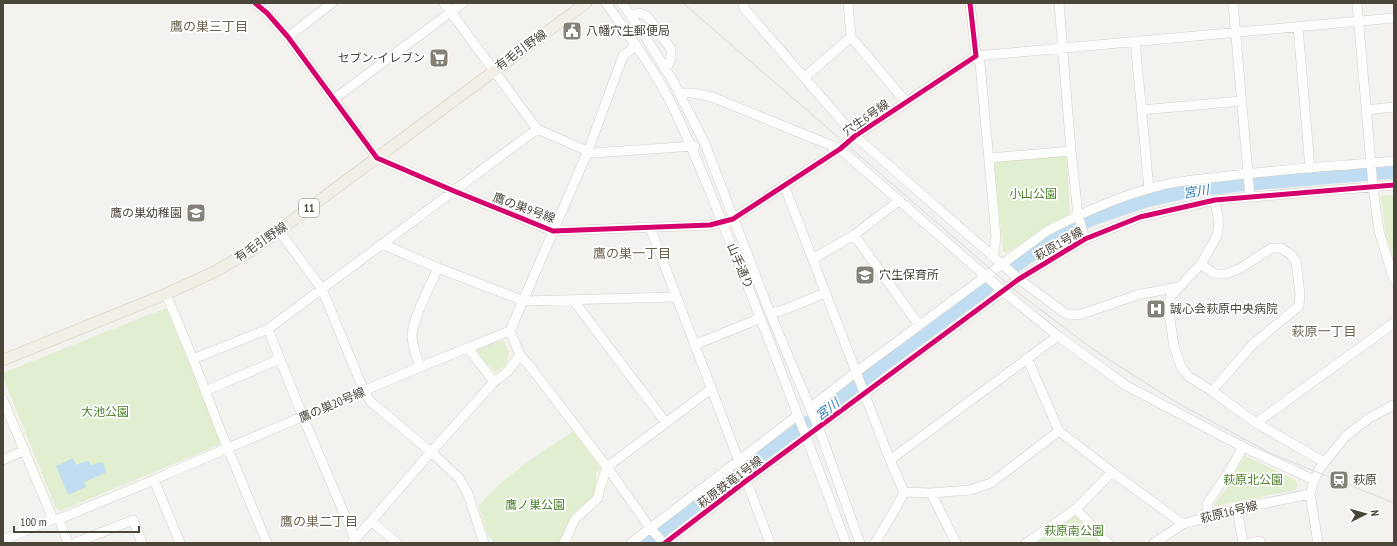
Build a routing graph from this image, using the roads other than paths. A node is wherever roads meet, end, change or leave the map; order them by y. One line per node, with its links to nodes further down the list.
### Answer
1 (255, 3): 20 (street)
2 (332, 3): 20 (street)
3 (444, 3): 14 (street)
4 (462, 3): 14 (street)
5 (586, 3): 27 (main road, 有毛引野線 / 11)
6 (606, 3): 23 (street, 山手通り)
7 (622, 3): 15 (street, 山手通り)
8 (743, 3): 28 (street)
9 (848, 3): 21 (street)
10 (970, 3): 25 (street)
11 (1059, 3): 24 (street)
12 (1233, 3): 19 (street)
13 (1357, 3): 17 (street)
14 (450, 12): 27 (street); 30 (street)
15 (631, 14): 26 (street, 山手通り); 26 (street)
16 (1394, 18): 17 (street)
17 (1359, 21): 18 (street); 35 (street)
18 (1298, 27): 19 (street); 47 (street)
19 (1236, 33): 22 (street); 31 (street)
20 (288, 37): 30 (street)
21 (851, 37): 28 (street); 32 (street)
22 (1135, 41): 24 (street); 34 (street)
23 (636, 45): 39 (street, 山手通り); 41 (street)
24 (1062, 48): 25 (street); 42 (street)
25 (976, 56): 32 (street, 穴生6号線); 44 (street)
26 (666, 70): 29 (street, 山手通り)
27 (493, 71): 36 (street); 43 (main road, 有毛引野線 / 11)
28 (805, 77): 37 (street)
29 (680, 93): 38 (street, 山手通り); 40 (street)
30 (334, 99): 43 (street)
31 (1241, 101): 34 (street); 48 (street)
32 (906, 102): 37 (street, 穴生6号線)
33 (1394, 107): 35 (street)
34 (1141, 110): 52 (street)
35 (1366, 110): 46 (street)
36 (537, 129): 41 (street); 53 (street)
37 (855, 136): 40 (street, 穴生6号線); 66 (street)
38 (704, 144): 39 (street); 58 (street, 山手通り)
39 (691, 147): 41 (street); 59 (street, 山手通り)
40 (840, 149): 50 (street, 穴生6号線); 55 (street)
41 (588, 151): 62 (street)
42 (1071, 151): 44 (street); 57 (street)
43 (377, 158): 53 (street, 鷹の巣9号線); 61 (main road, 有毛引野線 / 11)
44 (989, 158): 66 (street)
45 (1394, 161): 46 (street)
46 (1371, 165): 47 (street); 49 (street)
47 (1310, 168): 48 (street)
48 (1248, 175): 52 (street); 54 (street)
49 (1373, 184): 51 (street, 萩原1号線); 54 (street, 萩原1号線); 73 (street)
50 (784, 185): 58 (street, 穴生6号線); 67 (street)
51 (1394, 185)
52 (1149, 189): 57 (street)
53 (454, 191): 62 (street, 鷹の巣9号線); 65 (street)
54 (1250, 195): 56 (street, 萩原1号線)
55 (900, 200): 63 (street); 71 (street)
56 (1215, 200): 64 (street, 萩原1号線); 69 (street)
57 (1078, 215): 64 (street); 68 (street)
58 (734, 219): 59 (street, 穴生6号線); 82 (street, 山手通り)
59 (722, 223): 60 (street, 鷹の巣9号線); 83 (street, 山手通り)
60 (650, 227): 62 (street, 鷹の巣9号線); 79 (street)
61 (279, 230): 75 (street); 78 (main road, 有毛引野線 / 11)
62 (553, 230): 80 (street)
63 (854, 235): 67 (street); 85 (street)
64 (1085, 239): 72 (street, 萩原1号線)
65 (382, 244): 70 (street); 75 (street)
66 (991, 255): 68 (street)
67 (813, 259): 77 (street)
68 (1002, 264): 71 (street); 72 (street)
69 (1201, 264): 74 (street); 102 (street)
70 (438, 268): 80 (street); 96 (street)
71 (986, 276): 76 (street); 85 (street)
72 (1019, 279): 74 (street); 76 (street, 萩原1号線)
73 (1394, 280)
74 (1178, 287): 102 (street)
75 (322, 289): 86 (street); 101 (street)
76 (1004, 292): 88 (street); 103 (street, 萩原1号線)
77 (825, 293): 82 (street); 97 (street)
78 (166, 294): 93 (street); 95 (main road, 有毛引野線 / 11)
79 (675, 296): 81 (street); 89 (street)
80 (524, 301): 81 (street); 87 (street)
81 (574, 301): 109 (street)
82 (770, 313): 106 (street, 山手通り)
83 (762, 318): 89 (street); 108 (street, 山手通り)
84 (1394, 323): 110 (street)
85 (919, 326): 97 (street)
86 (268, 329): 93 (street); 94 (street)
87 (510, 332): 90 (street, 鷹の巣20号線); 91 (street)
88 (1058, 336): 92 (street); 114 (street)
89 (694, 345): 99 (street)
90 (468, 349): 96 (street, 鷹の巣20号線); 98 (street)
91 (520, 355): 98 (street); 122 (street)
92 (1027, 358): 112 (street); 119 (street)
93 (194, 359): 100 (street)
94 (280, 359): 100 (street); 107 (street)
95 (3, 360)
96 (420, 367): 101 (street, 鷹の巣20号線)
97 (857, 374): 103 (street); 106 (street)
98 (494, 382): 117 (street)
99 (711, 389): 109 (street); 120 (street)
100 (205, 391): 115 (street)
101 (364, 391): 107 (street, 鷹の巣20号線); 117 (street)
102 (1212, 391): 110 (street)
103 (864, 392): 111 (street, 萩原1号線); 119 (street)
104 (3, 400): 116 (street)
105 (1394, 404): 121 (street)
106 (810, 410): 111 (street, 山手通り)
107 (303, 417): 115 (street, 鷹の巣20号線); 138 (street)
108 (799, 417): 113 (street, 山手通り); 120 (street)
109 (666, 423): 122 (street)
110 (1256, 423): 121 (street)
111 (818, 427): 113 (street, 萩原1号線); 152 (street, 山手通り)
112 (1059, 431): 123 (street); 128 (street)
113 (806, 435): 124 (street, 萩原鉄竜1号線); 151 (street, 山手通り)
114 (1243, 447): 126 (street); 132 (street)
115 (229, 448): 125 (street, 鷹の巣20号線); 145 (street)
116 (25, 450): 118 (street); 133 (street)
117 (431, 452): 134 (street); 147 (street)
118 (3, 460)
119 (890, 460): 127 (street)
120 (739, 463): 124 (street); 136 (street)
121 (1322, 465): 126 (street)
122 (607, 467): 136 (street); 148 (street)
123 (1112, 472): 130 (street); 135 (street)
124 (745, 478): 139 (street, 萩原鉄竜1号線); 150 (street)
125 (154, 480): 133 (street, 鷹の巣20号線); 144 (street)
126 (1314, 480): 129 (street)
127 (904, 492): 128 (street); 153 (street)
128 (931, 493): 154 (street)
129 (1310, 494): 131 (street, 萩原16号線); 160 (street)
130 (1076, 509): 140 (street); 155 (street)
131 (1237, 509): 132 (street, 萩原16号線); 157 (street)
132 (1207, 517): 135 (street, 萩原16号線)
133 (56, 519): 137 (street, 鷹の巣20号線); 141 (street)
134 (371, 521): 138 (street); 146 (street)
135 (1183, 524): 156 (street, 萩原16号線)
136 (650, 528): 139 (street); 149 (street)
137 (3, 540)
138 (353, 541)
139 (663, 542)
140 (1030, 542)
141 (68, 543)
142 (75, 543): 143 (street)
143 (142, 543)
144 (180, 543)
145 (267, 543)
146 (397, 543)
147 (484, 543)
148 (564, 543)
149 (630, 543)
150 (770, 543)
151 (846, 543)
152 (860, 543)
153 (875, 543)
154 (956, 543)
155 (1108, 543)
156 (1154, 543)
157 (1243, 543)
158 (1250, 543): 159 (street)
159 (1261, 543)
160 (1318, 543)

